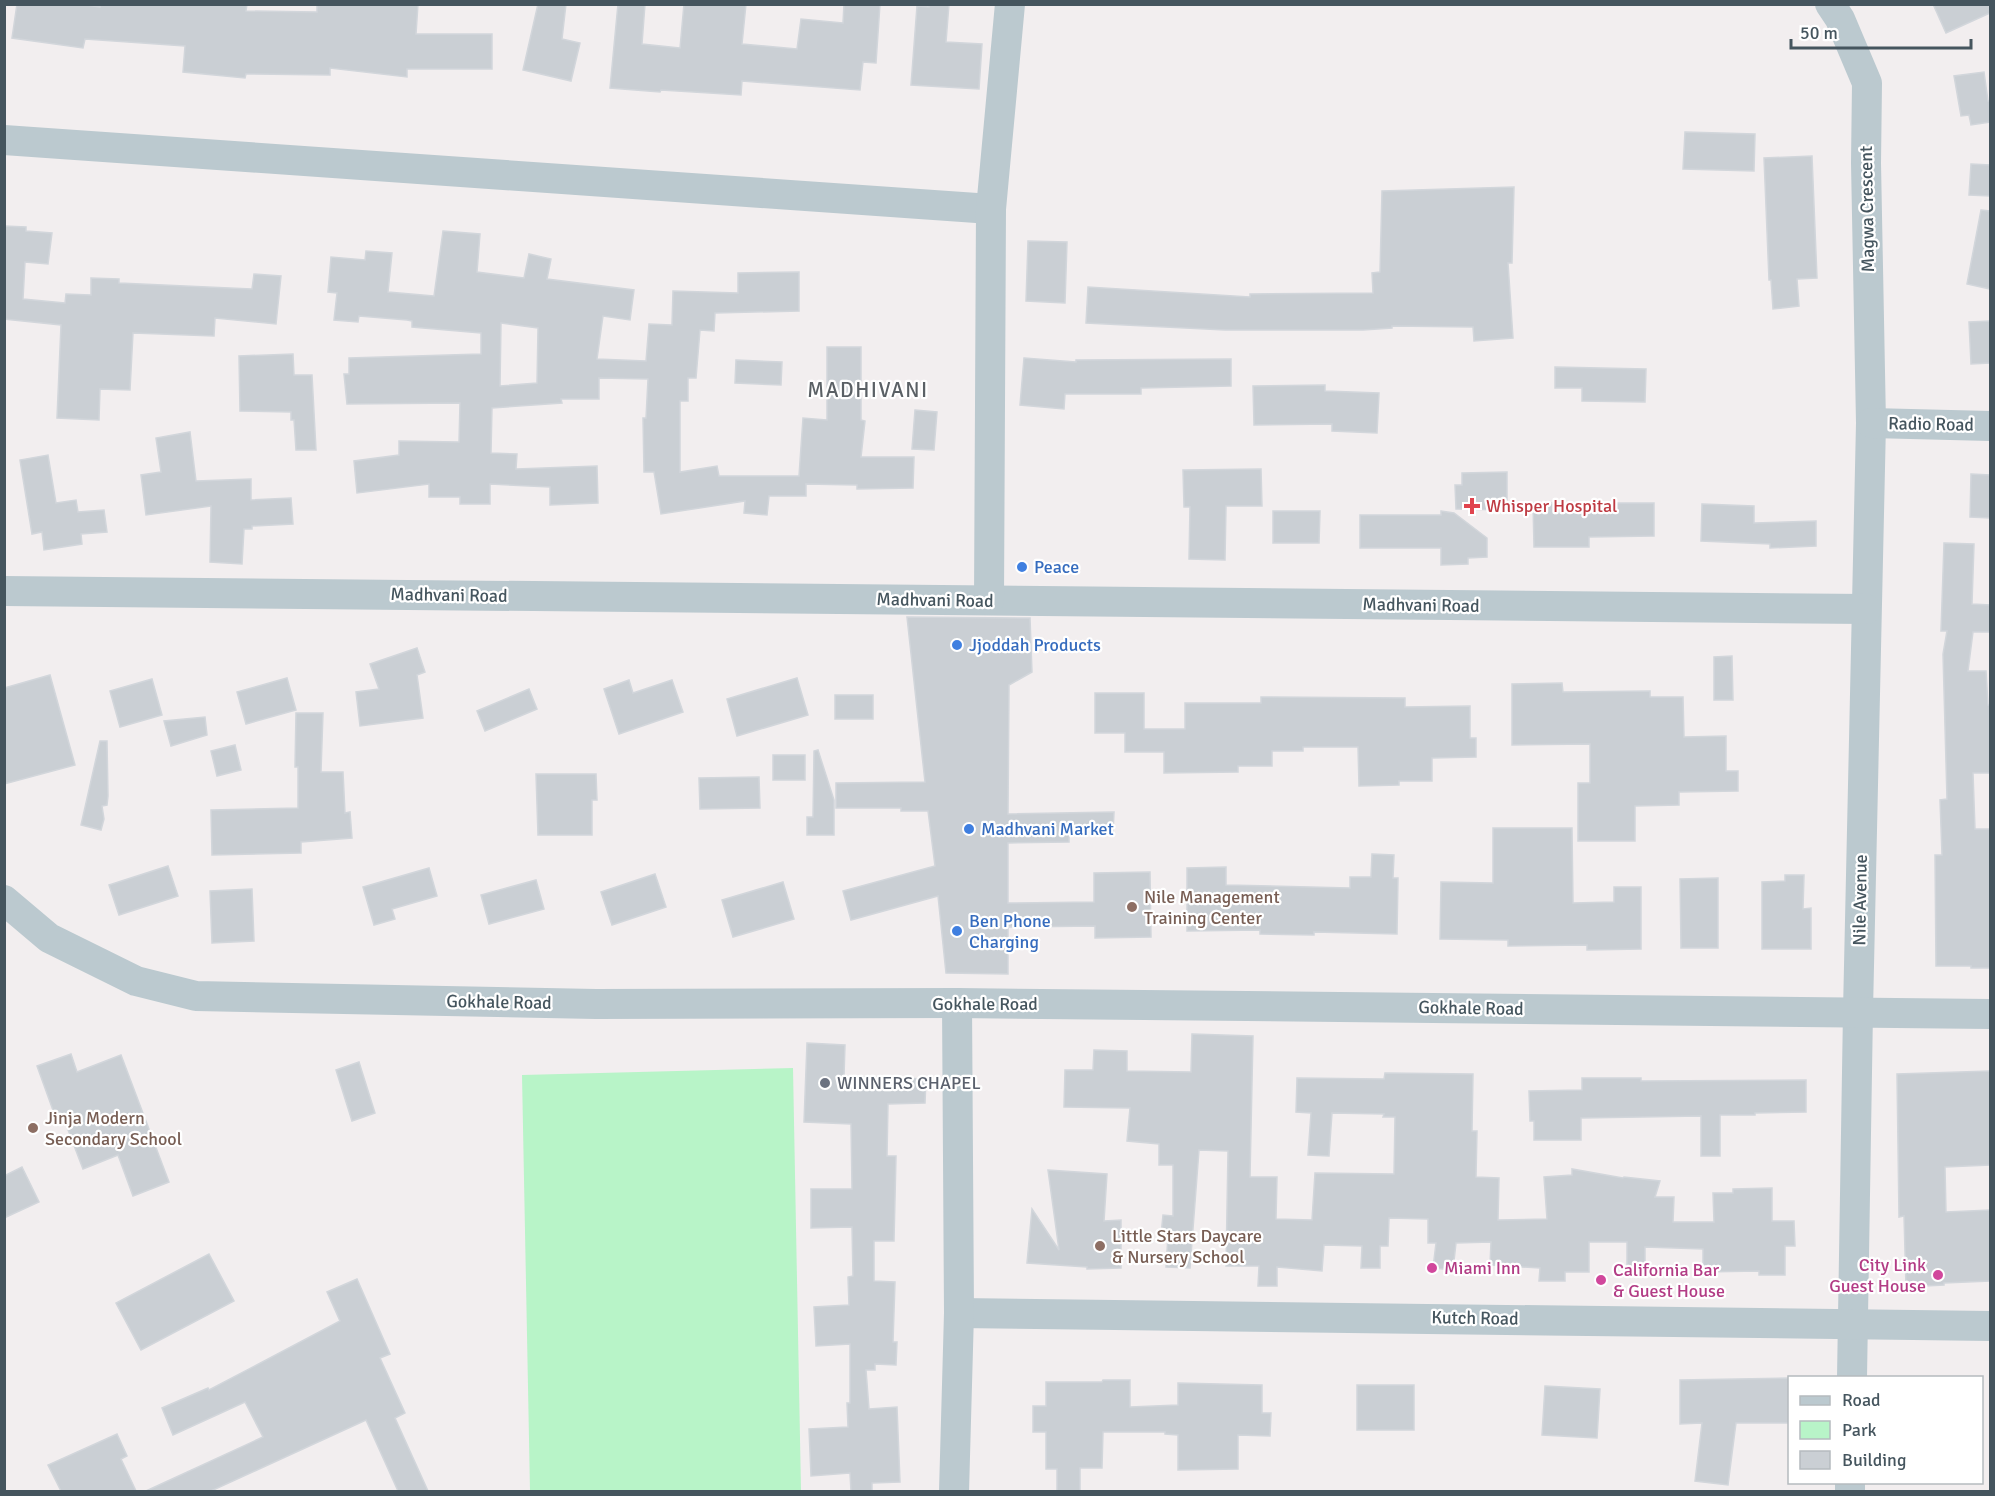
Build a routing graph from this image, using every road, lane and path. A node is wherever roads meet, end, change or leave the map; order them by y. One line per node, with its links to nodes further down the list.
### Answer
1 (1010, 4): 4 (street)
2 (1830, 4): 5 (street, Magwa Crescent)
3 (4, 140): 4 (street)
4 (991, 209): 8 (street)
5 (1871, 423): 6 (street, Radio Road); 9 (street, Nile Avenue)
6 (1990, 426)
7 (4, 591): 8 (street, Madhvani Road)
8 (988, 600): 9 (street, Madhvani Road)
9 (1866, 609): 12 (street, Nile Avenue)
10 (4, 900): 11 (street, Gokhale Road)
11 (957, 1003): 12 (street, Gokhale Road); 14 (street)
12 (1858, 1011): 13 (street, Gokhale Road); 15 (street, Nile Avenue)
13 (1990, 1014)
14 (959, 1312): 15 (street, Kutch Road); 18 (street)
15 (1853, 1323): 16 (street, Kutch Road); 17 (street, Nile Avenue)
16 (1990, 1326)
17 (1852, 1376)
18 (954, 1491)

